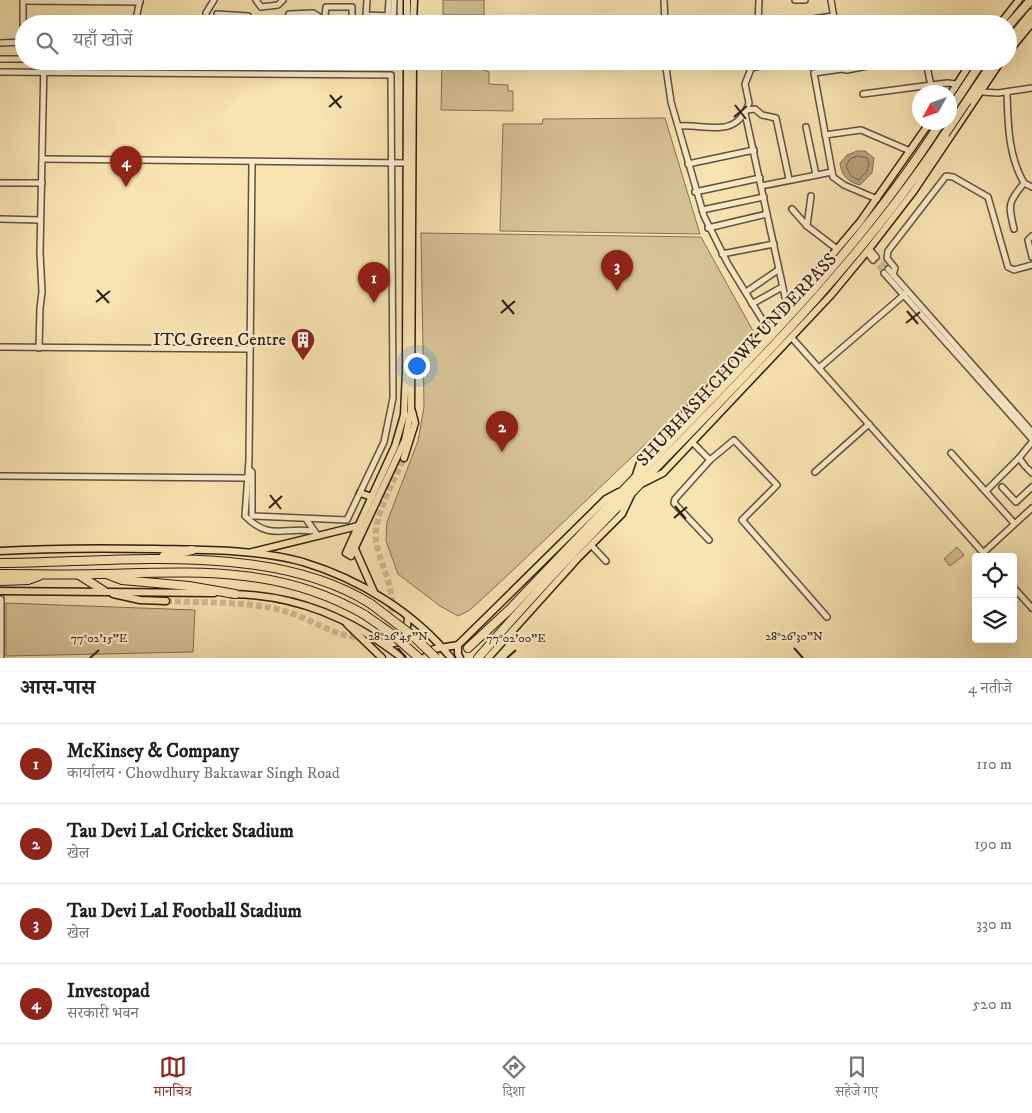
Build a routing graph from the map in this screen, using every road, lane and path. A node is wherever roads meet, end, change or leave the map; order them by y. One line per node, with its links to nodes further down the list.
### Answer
1 (214, 0): 21 (street)
2 (256, 0): 3 (street)
3 (284, 0)
4 (367, 0): 28 (street)
5 (389, 0): 29 (street)
6 (394, 0): 30 (street)
7 (407, 0): 31 (main road)
8 (414, 0): 32 (main road)
9 (664, 0): 33 (street)
10 (759, 0): 34 (street)
11 (795, 0): 12 (street)
12 (805, 0)
13 (831, 0): 35 (street)
14 (1019, 0): 36 (main road)
15 (1031, 0): 37 (highway)
16 (23, 1): 17 (street); 19 (street)
17 (140, 1): 20 (street)
18 (1032, 13): 39 (highway)
19 (23, 15)
20 (138, 15)
21 (206, 15)
22 (217, 15): 23 (street)
23 (232, 15)
24 (289, 15): 25 (street)
25 (316, 15)
26 (325, 15): 27 (street)
27 (352, 15)
28 (366, 15)
29 (390, 15)
30 (392, 15)
31 (407, 15)
32 (413, 15)
33 (665, 15)
34 (758, 15)
35 (833, 15)
36 (1007, 15)
37 (1017, 16)
38 (1032, 23): 40 (main road)
39 (1017, 31)
40 (1017, 41)
41 (15, 42): 42 (street)
42 (0, 43)
43 (0, 59): 44 (street)
44 (15, 59)
45 (407, 70): 79 (main road)
46 (413, 70): 123 (main road)
47 (667, 70): 69 (street)
48 (750, 70): 66 (street)
49 (831, 70): 73 (street)
50 (928, 70): 58 (street)
51 (966, 70): 57 (main road)
52 (976, 70): 65 (highway)
53 (988, 70): 136 (highway, SHUBHASH CHOWK UNDERPASS, bridge)
54 (995, 70): 62 (main road)
55 (0, 72): 56 (street)
56 (44, 72): 76 (street); 78 (street)
57 (957, 84): 59 (street)
58 (931, 85)
59 (937, 85)
60 (912, 88): 64 (street)
61 (1032, 88): 63 (street)
62 (982, 92): 63 (street); 68 (main road)
63 (1007, 92): 87 (street)
64 (863, 94)
65 (957, 99)
66 (746, 111): 69 (street); 74 (street); 84 (street)
67 (957, 122): 68 (main road)
68 (960, 124): 105 (main road)
69 (679, 126): 80 (street)
70 (806, 127): 82 (street)
71 (925, 130): 75 (main road)
72 (936, 130): 136 (highway, SHUBHASH CHOWK UNDERPASS)
73 (826, 135): 75 (street); 81 (street)
74 (754, 150): 80 (street); 83 (street)
75 (910, 152): 93 (main road)
76 (43, 159): 77 (street); 86 (street)
77 (252, 162): 78 (street); 121 (street)
78 (392, 163): 79 (street); 141 (street)
79 (406, 163): 142 (main road)
80 (688, 164): 90 (street)
81 (832, 172): 82 (street); 93 (street)
82 (816, 175): 84 (street)
83 (760, 178): 88 (street); 90 (street)
84 (789, 180): 88 (street)
85 (0, 183): 86 (street)
86 (42, 183): 98 (street)
87 (1024, 184): 89 (street); 101 (street)
88 (761, 186): 92 (street)
89 (1032, 187)
90 (696, 192): 95 (street)
91 (811, 196): 99 (street)
92 (764, 197): 95 (street); 96 (street)
93 (876, 199): 104 (main road)
94 (792, 209): 99 (street)
95 (702, 210): 100 (street)
96 (767, 214): 100 (street); 103 (street)
97 (0, 219): 98 (street)
98 (40, 220): 120 (street)
99 (807, 226): 104 (street)
100 (708, 228): 106 (street)
101 (1014, 229)
102 (1032, 236): 108 (street)
103 (774, 244): 106 (street); 110 (street)
104 (837, 249): 117 (main road)
105 (868, 250): 107 (street); 118 (main road)
106 (722, 254): 113 (street)
107 (875, 258)
108 (1032, 258)
109 (1032, 265): 111 (street)
110 (778, 270): 112 (street); 113 (street)
111 (893, 276): 114 (street); 114 (street)
112 (782, 287): 115 (street); 116 (street)
113 (746, 292): 116 (street)
114 (905, 294): 122 (street); 125 (street); 126 (street)
115 (785, 297)
116 (752, 304): 117 (street)
117 (768, 329): 136 (main road)
118 (792, 338): 122 (street); 127 (main road)
119 (0, 347): 120 (street)
120 (39, 348): 121 (street)
121 (250, 349): 135 (street)
122 (819, 368): 124 (street)
123 (411, 410): 129 (main road); 151 (main road)
124 (869, 424): 133 (street); 155 (street)
125 (1032, 432)
126 (1032, 441): 130 (street)
127 (692, 442): 131 (street); 136 (main road)
128 (952, 453): 140 (street)
129 (404, 458)
130 (1020, 458): 132 (street); 140 (street)
131 (710, 460): 149 (street); 174 (street)
132 (1028, 469)
133 (815, 472)
134 (0, 476): 135 (street)
135 (249, 478): 144 (street); 147 (street)
136 (638, 481): 139 (highway)
137 (1002, 486): 138 (street)
138 (1032, 487)
139 (630, 490): 150 (main road); 177 (main road); 179 (highway); 189 (highway)
140 (986, 491): 145 (street)
141 (360, 493): 142 (main road); 144 (street)
142 (372, 497): 146 (main road)
143 (1032, 508): 145 (street)
144 (306, 519): 147 (street)
145 (1014, 523): 156 (street)
146 (358, 526): 148 (main road); 151 (main road)
147 (312, 530): 148 (street)
148 (318, 536): 154 (main road)
149 (710, 540)
150 (591, 545): 158 (street); 190 (main road)
151 (355, 549): 168 (main road)
152 (192, 550): 153 (main road); 154 (main road); 157 (highway)
153 (0, 551)
154 (248, 553): 168 (main road)
155 (983, 553)
156 (987, 553)
157 (157, 558): 159 (highway); 186 (highway, bridge)
158 (606, 561)
159 (0, 563)
160 (4, 574): 163 (highway)
161 (106, 574): 162 (highway); 169 (highway); 184 (highway, bridge)
162 (79, 575): 163 (highway); 166 (highway)
163 (41, 576): 164 (highway)
164 (0, 581)
165 (0, 590): 166 (main road)
166 (104, 591): 169 (main road); 171 (main road)
167 (1017, 591): 172 (street)
168 (374, 592): 173 (main road)
169 (236, 594): 175 (main road)
170 (1, 599): 181 (street)
171 (166, 601)
172 (1032, 608)
173 (408, 617): 176 (main road); 178 (main road)
174 (827, 617)
175 (340, 618): 176 (main road); 182 (main road)
176 (385, 645): 180 (main road)
177 (458, 645): 178 (main road); 188 (main road)
178 (441, 646): 185 (main road); 187 (main road)
179 (468, 648)
180 (396, 655): 183 (main road)
181 (1, 658)
182 (382, 658)
183 (402, 658)
184 (419, 658)
185 (424, 658)
186 (436, 658)
187 (451, 658)
188 (460, 658)
189 (478, 658)
190 (488, 658)

